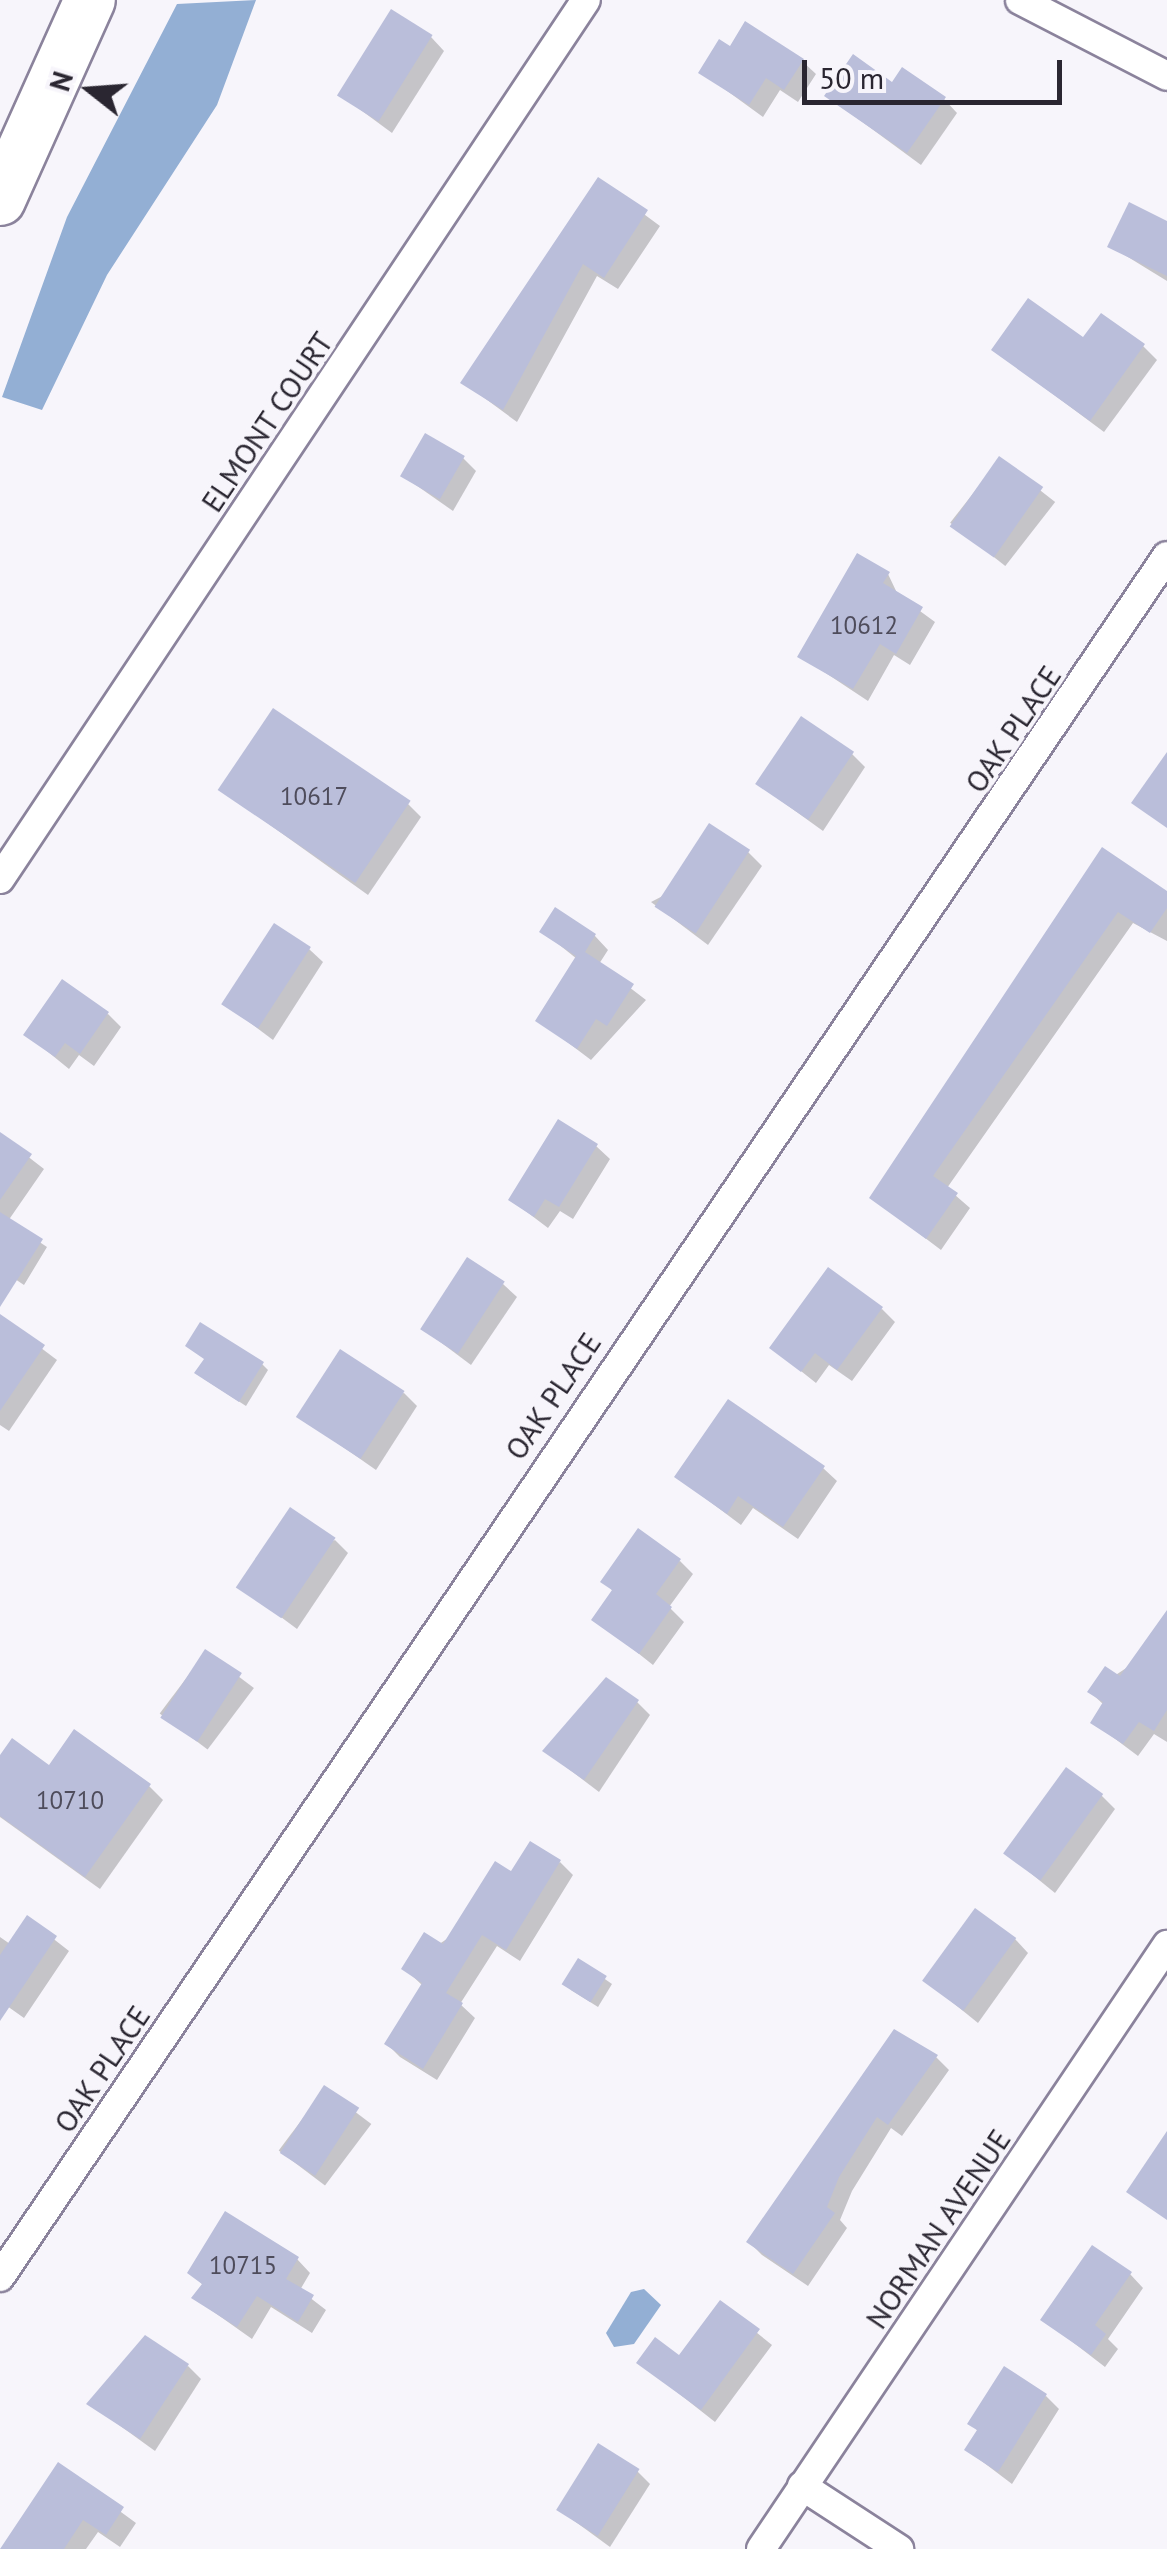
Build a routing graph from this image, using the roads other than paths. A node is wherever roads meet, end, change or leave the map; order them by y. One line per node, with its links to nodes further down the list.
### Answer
1 (90, 0): 5 (highway)
2 (586, 0): 7 (street, ELMONT COURT)
3 (1020, 0): 4 (street)
4 (1167, 76)
5 (0, 200)
6 (1167, 556): 9 (street, OAK PLACE)
7 (0, 879)
8 (1167, 1945): 10 (street, NORMAN AVENUE)
9 (0, 2277)
10 (802, 2486): 11 (street, NORMAN AVENUE); 12 (street)
11 (761, 2549)
12 (899, 2549)

